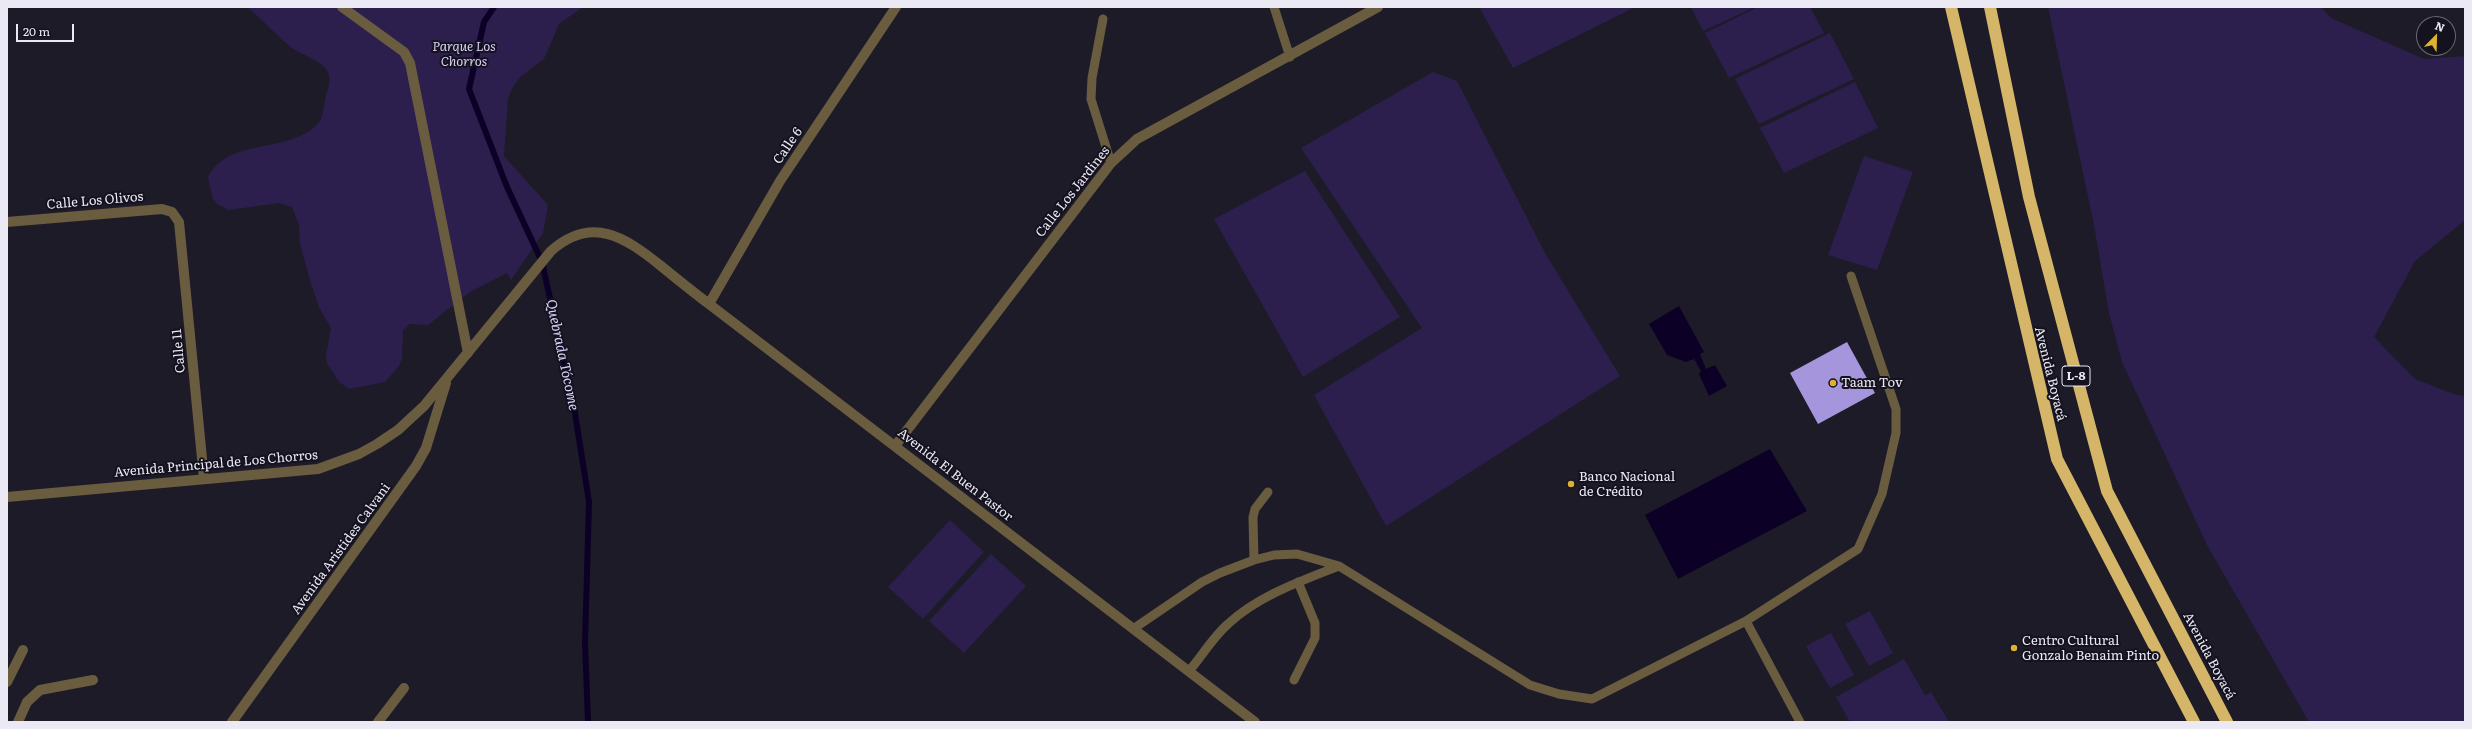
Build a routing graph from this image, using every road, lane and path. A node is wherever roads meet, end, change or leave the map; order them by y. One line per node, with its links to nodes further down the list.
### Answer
1 (342, 7): 15 (street)
2 (896, 7): 14 (street, Calle 6)
3 (1274, 7): 8 (lane)
4 (1378, 7): 8 (street, Calle Los Jardines)
5 (1951, 7): 37 (highway, Avenida Boyacá)
6 (1990, 7): 38 (highway, Avenida Boyacá / L-8)
7 (1103, 19): 9 (lane)
8 (1290, 56): 9 (street, Calle Los Jardines)
9 (1111, 163): 17 (street, Calle Los Jardines)
10 (7, 222): 11 (street, Calle Los Olivos)
11 (179, 222): 18 (street, Calle 11)
12 (639, 248): 14 (street, Avenida El Buen Pastor); 15 (street, Avenida Principal de Los Chorros)
13 (1851, 276): 24 (lane)
14 (709, 304): 17 (street, Avenida El Buen Pastor)
15 (468, 353): 16 (street, Avenida Principal de Los Chorros)
16 (447, 379): 18 (street, Avenida Principal de Los Chorros); 33 (street, Avenida Aristides Calvani)
17 (895, 446): 25 (street, Avenida El Buen Pastor)
18 (204, 478): 20 (street, Avenida Principal de Los Chorros)
19 (1268, 492): 21 (lane)
20 (7, 497)
21 (1254, 560): 22 (lane); 25 (lane)
22 (1339, 566): 23 (lane); 24 (lane)
23 (1298, 582): 27 (lane); 29 (lane)
24 (1746, 621): 36 (lane)
25 (1133, 629): 27 (street, Avenida El Buen Pastor)
26 (23, 650): 30 (street)
27 (1189, 671): 35 (street, Avenida El Buen Pastor)
28 (93, 680): 32 (street)
29 (1294, 680)
30 (7, 682)
31 (404, 688): 34 (street)
32 (18, 722)
33 (232, 722)
34 (378, 722)
35 (1255, 722)
36 (1800, 722)
37 (2194, 722)
38 (2227, 722)

